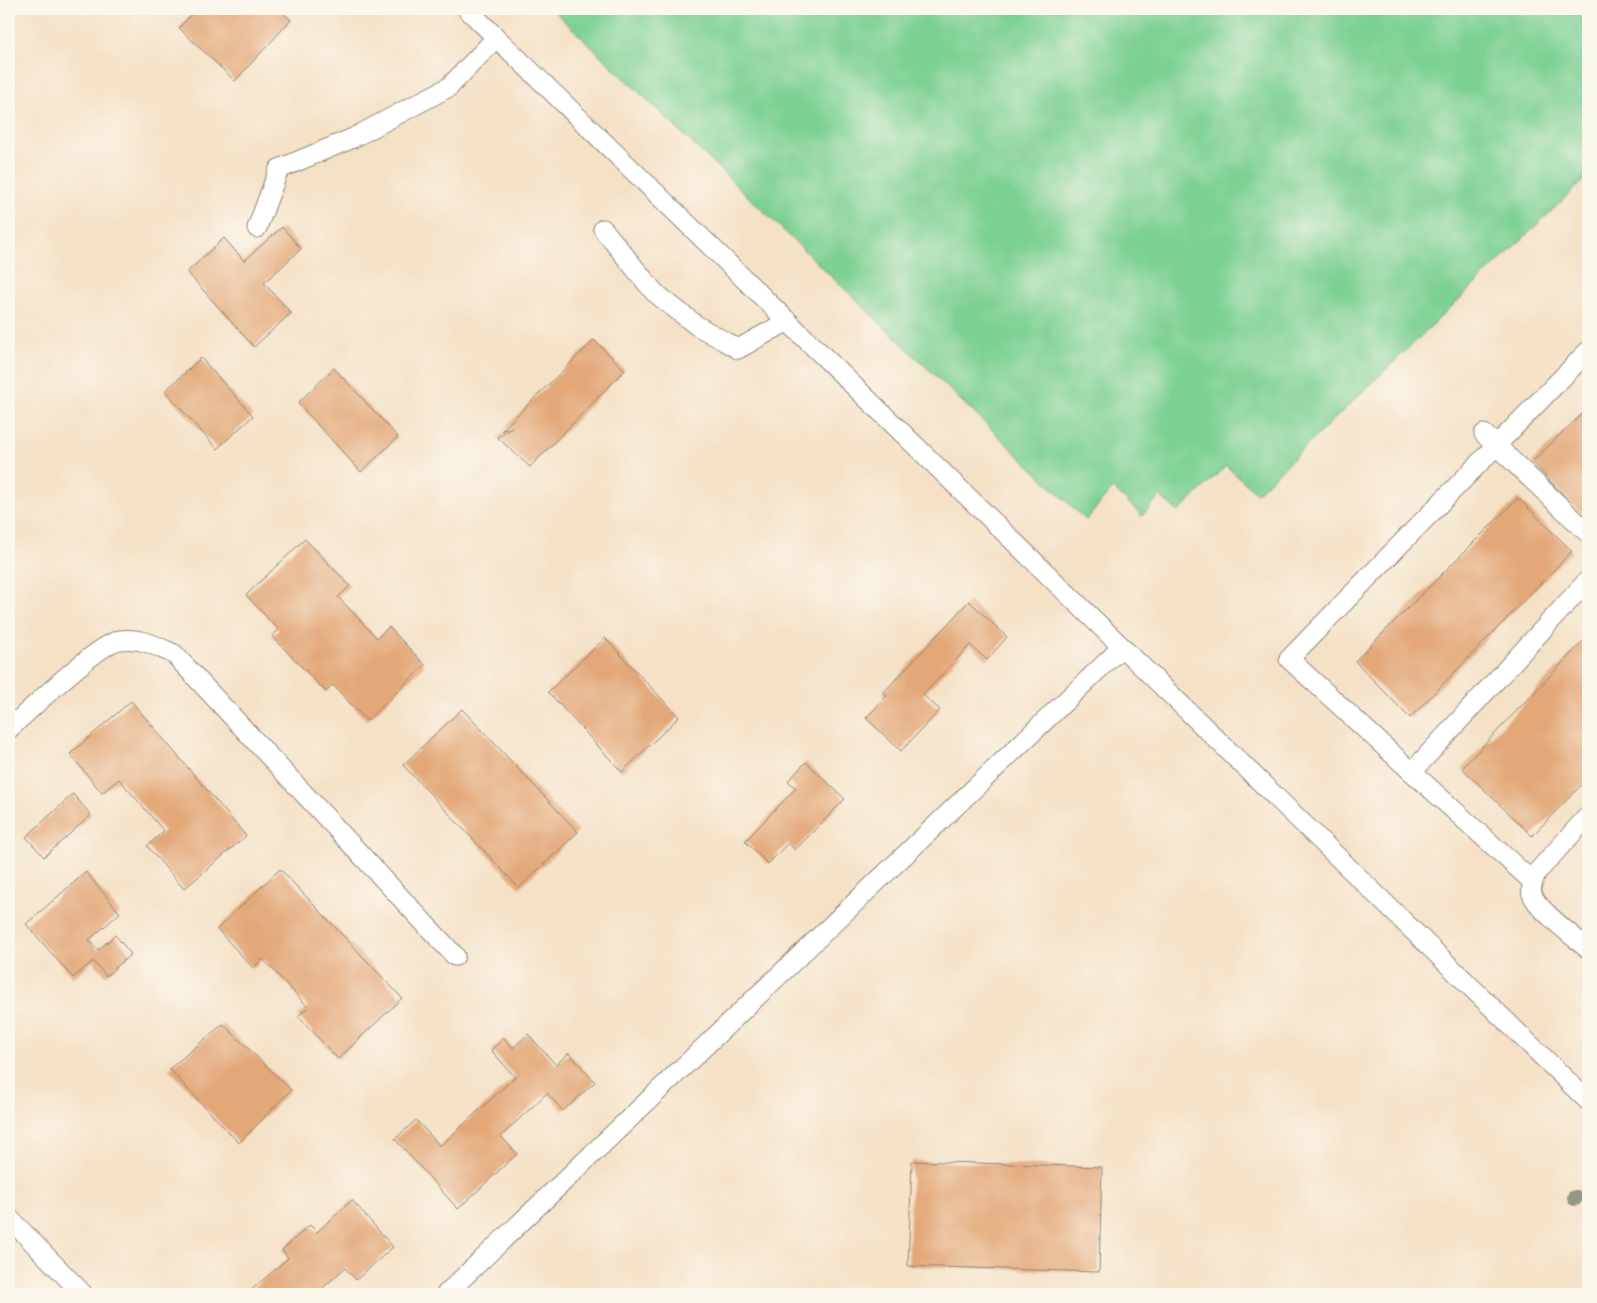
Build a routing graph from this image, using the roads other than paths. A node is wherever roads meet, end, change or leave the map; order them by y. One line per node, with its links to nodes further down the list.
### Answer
1 (467, 9): 2 (lane)
2 (496, 38): 3 (lane); 5 (lane)
3 (258, 228)
4 (603, 230): 5 (lane)
5 (788, 321): 10 (lane)
6 (1588, 351): 7 (lane)
7 (1491, 440): 8 (lane); 12 (lane)
8 (1588, 533)
9 (1588, 580): 12 (lane)
10 (1122, 647): 17 (lane); 19 (lane)
11 (9, 729): 16 (lane)
12 (1412, 772): 14 (lane)
13 (1588, 816): 14 (lane)
14 (1532, 882): 15 (lane)
15 (1588, 949)
16 (456, 956)
17 (1588, 1101)
18 (9, 1218): 20 (lane)
19 (450, 1293)
20 (83, 1294)

